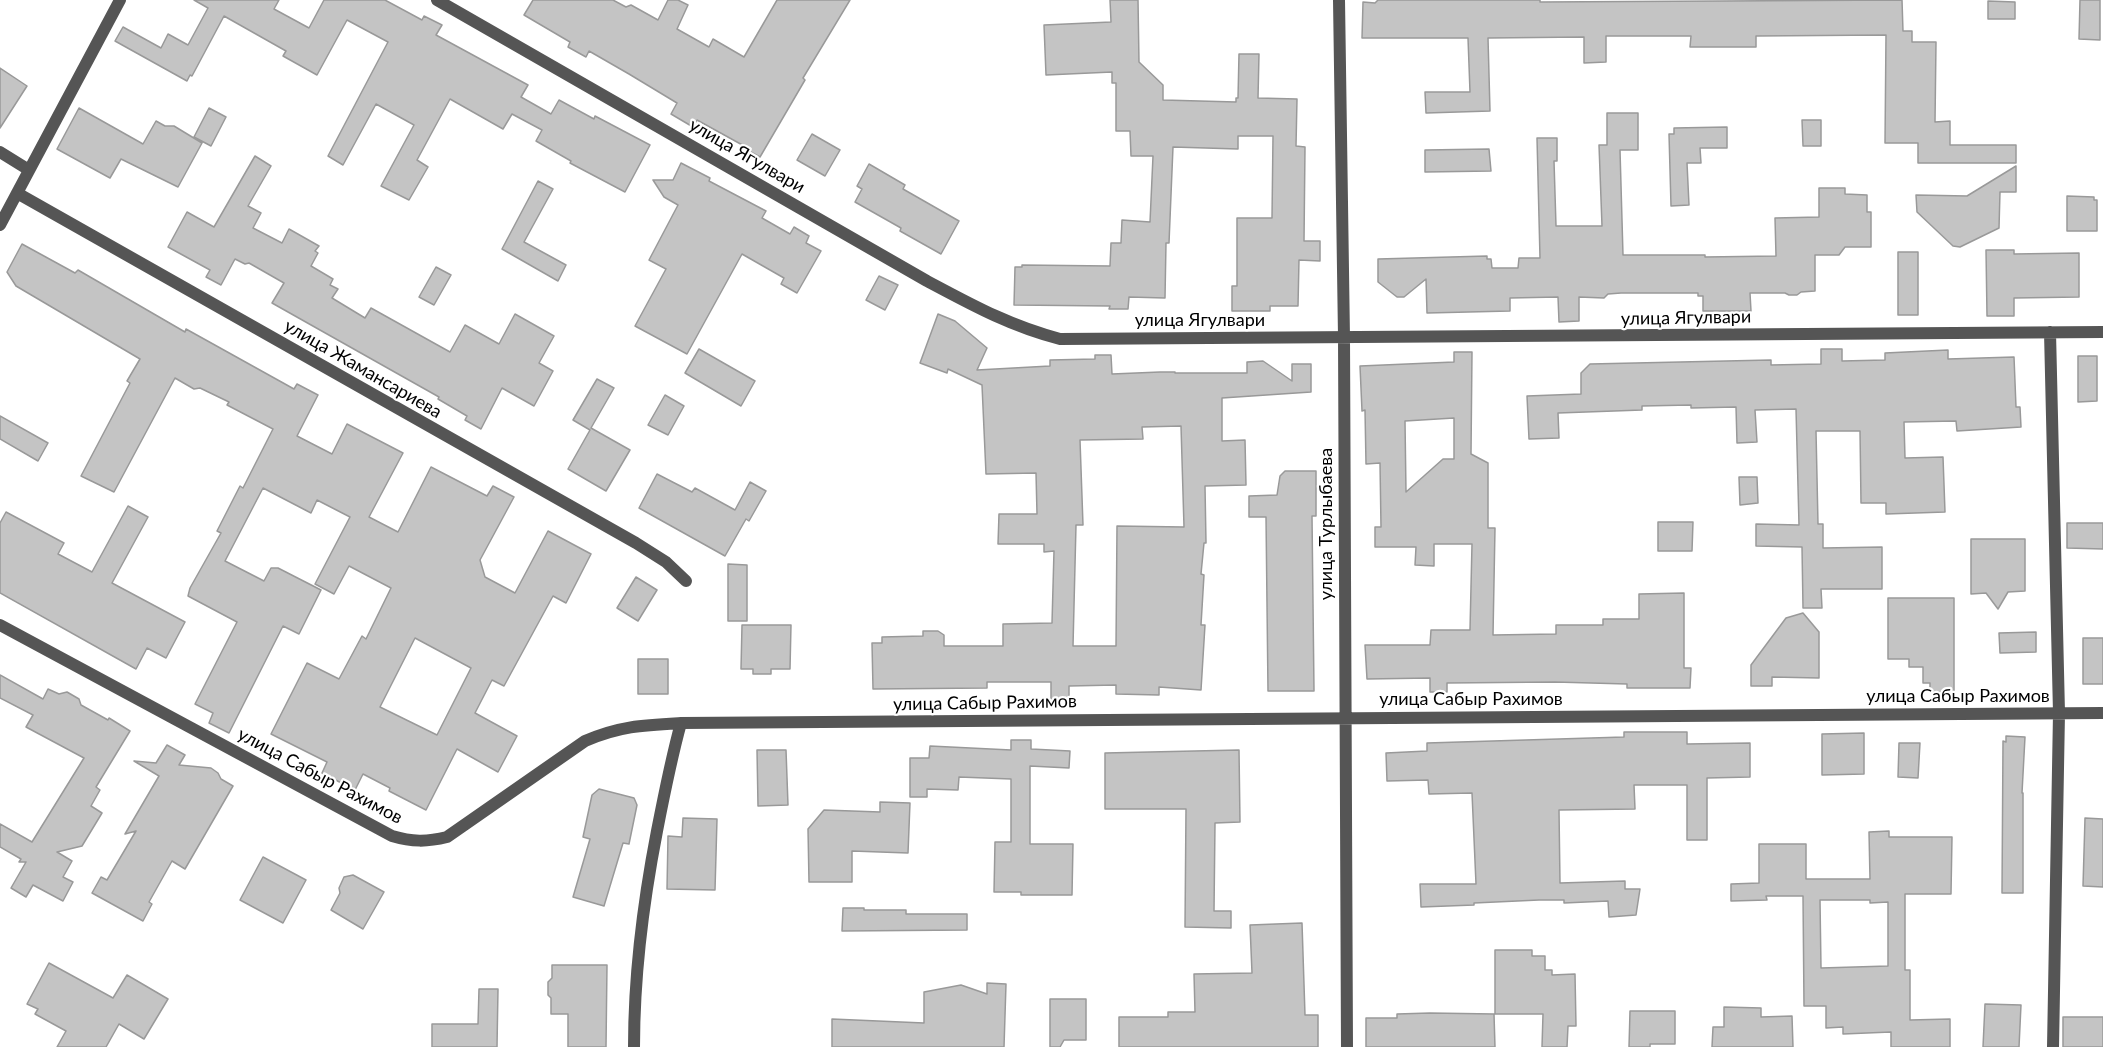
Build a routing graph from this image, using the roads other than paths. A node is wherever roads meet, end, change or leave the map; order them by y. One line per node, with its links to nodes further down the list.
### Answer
1 (120, 0): 5 (street)
2 (437, 0): 10 (street, улица Ягулвари)
3 (1339, 0): 10 (street, улица Турлыбаева)
4 (0, 152): 5 (street)
5 (29, 170): 6 (street)
6 (17, 193): 7 (street); 11 (street, улица Жамансариева)
7 (0, 225)
8 (2050, 332): 9 (street, улица Ягулвари); 10 (street, улица Ягулвари); 13 (street)
9 (2103, 332)
10 (1344, 337): 15 (street, улица Турлыбаева)
11 (686, 581)
12 (0, 625): 16 (street, улица Сабыр Рахимов)
13 (2059, 713): 14 (street, улица Сабыр Рахимов); 15 (street, улица Сабыр Рахимов); 19 (street)
14 (2103, 713)
15 (1345, 718): 16 (street, улица Сабыр Рахимов); 18 (street, улица Турлыбаева)
16 (681, 723): 17 (street)
17 (634, 1047)
18 (1347, 1047)
19 (2053, 1047)

